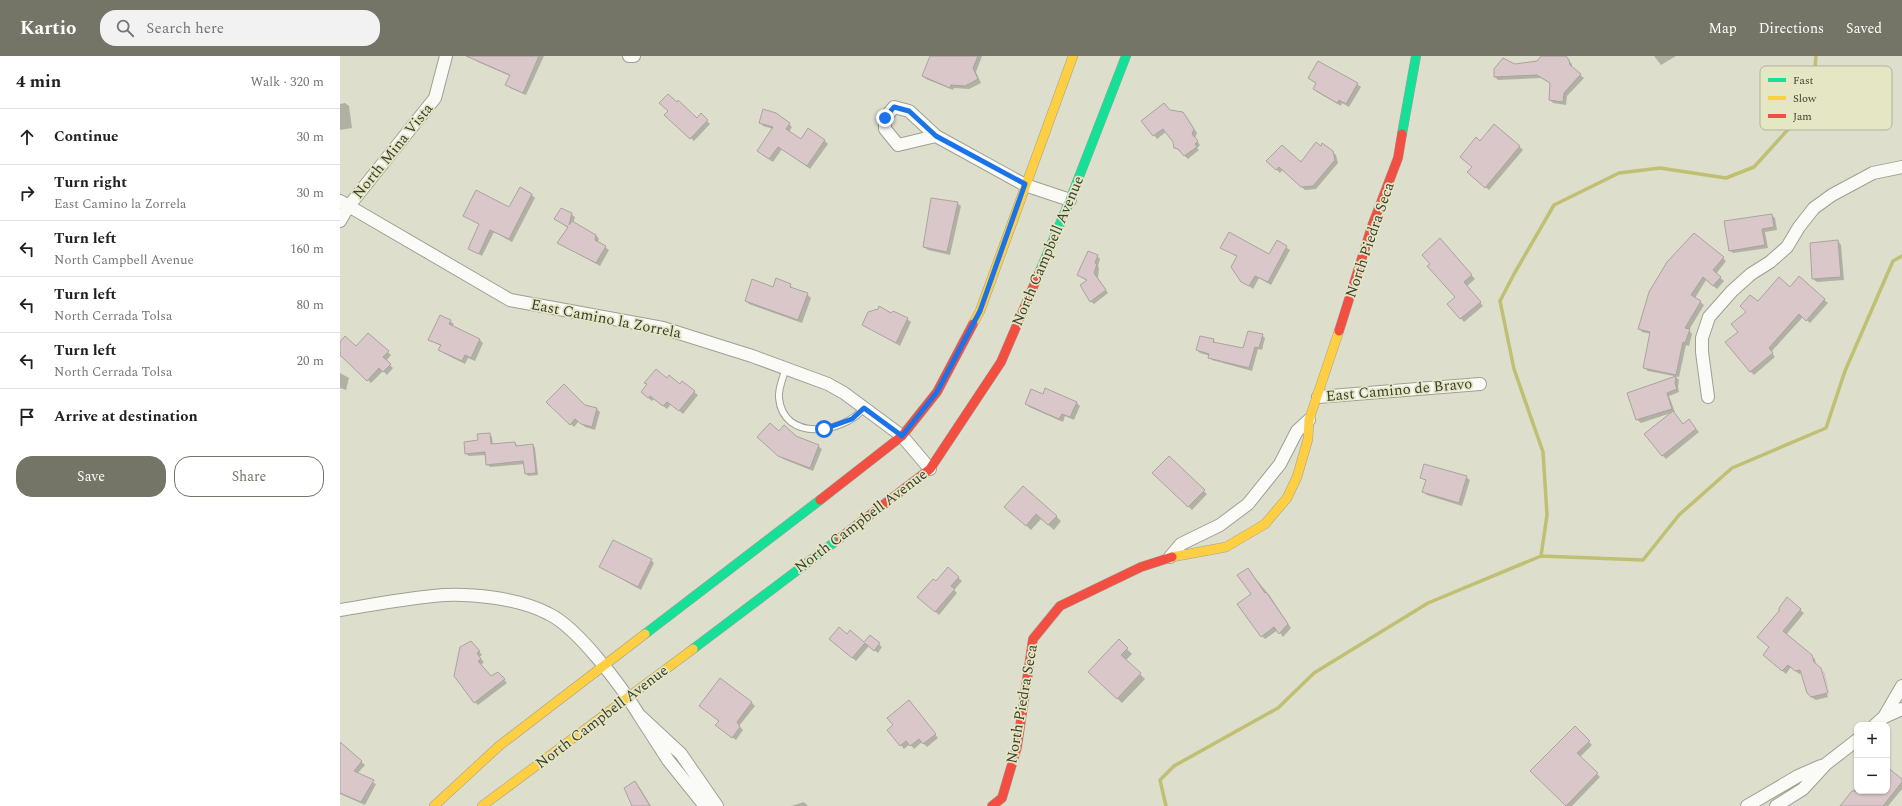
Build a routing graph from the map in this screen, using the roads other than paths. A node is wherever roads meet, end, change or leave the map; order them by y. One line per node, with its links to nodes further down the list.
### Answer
1 (446, 56): 11 (street, North Mina Vista)
2 (629, 56): 3 (street)
3 (634, 56)
4 (1072, 56): 9 (main road)
5 (1126, 56): 10 (main road, North Campbell Avenue)
6 (1416, 56): 16 (main road, North Piedra Seca)
7 (936, 136): 9 (street)
8 (1902, 167): 15 (street)
9 (1025, 184): 10 (street); 19 (main road)
10 (1070, 200): 20 (main road, North Campbell Avenue)
11 (344, 204): 12 (street, North Mina Vista); 13 (street, East Camino la Zorrela)
12 (340, 220)
13 (786, 368): 17 (street, East Camino la Zorrela); 17 (lane)
14 (1480, 384): 16 (street, East Camino de Bravo)
15 (1708, 396)
16 (1318, 397): 18 (main road, North Piedra Seca)
17 (864, 408): 19 (street, East Camino la Zorrela)
18 (1309, 420): 21 (street, North Piedra Seca); 21 (main road, North Piedra Seca)
19 (902, 436): 20 (street, East Camino la Zorrela); 23 (main road)
20 (930, 469): 25 (main road, North Campbell Avenue)
21 (1170, 557): 35 (main road, North Piedra Seca)
22 (340, 610): 23 (street)
23 (603, 667): 25 (street); 31 (main road)
24 (1902, 686): 28 (street)
25 (629, 698): 27 (street); 32 (main road, North Campbell Avenue)
26 (1902, 709): 28 (street)
27 (639, 715): 33 (street); 34 (street)
28 (1880, 721)
29 (1854, 742): 30 (street)
30 (1826, 764): 36 (street); 37 (street)
31 (434, 806)
32 (482, 806)
33 (705, 806)
34 (718, 806)
35 (992, 806)
36 (1747, 806)
37 (1776, 806)

